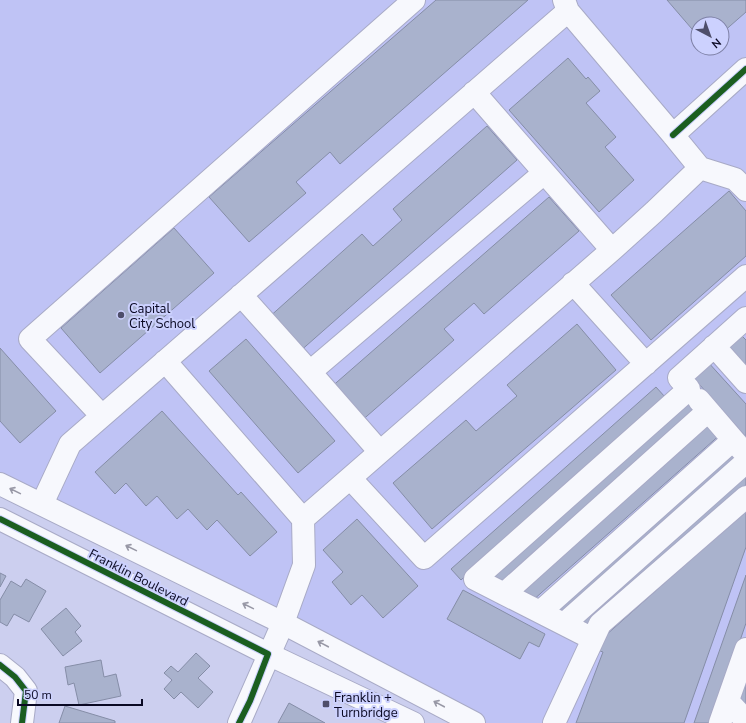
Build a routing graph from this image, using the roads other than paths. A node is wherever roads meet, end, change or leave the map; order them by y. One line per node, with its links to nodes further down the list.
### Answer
1 (414, 0): 21 (main road)
2 (566, 6): 4 (main road); 5 (main road)
3 (746, 69): 5 (main road)
4 (474, 92): 7 (main road); 12 (main road)
5 (673, 135): 6 (main road)
6 (700, 168): 8 (main road); 9 (main road)
7 (544, 173): 9 (main road); 17 (main road)
8 (746, 190)
9 (612, 250): 11 (main road)
10 (746, 276): 16 (main road)
11 (574, 283): 16 (main road); 23 (main road)
12 (242, 295): 15 (main road); 17 (main road)
13 (744, 323): 14 (main road)
14 (714, 346): 18 (main road); 19 (main road)
15 (165, 361): 21 (main road); 30 (main road)
16 (646, 364): 25 (main road)
17 (310, 372): 23 (main road)
18 (746, 382)
19 (689, 389): 20 (main road); 31 (main road)
20 (708, 411): 22 (main road); 31 (main road)
21 (102, 416): 28 (main road)
22 (739, 448): 32 (main road)
23 (380, 452): 25 (main road)
24 (746, 462): 34 (main road)
25 (350, 478): 30 (main road)
26 (0, 484): 28 (main road, Franklin Boulevard, one-way to 26)
27 (746, 497): 35 (main road)
28 (42, 504): 33 (main road, Franklin Boulevard, one-way to 28)
29 (0, 519): 36 (main road, Franklin Boulevard)
30 (303, 519): 33 (main road)
31 (504, 594): 32 (main road)
32 (540, 612): 34 (main road)
33 (283, 623): 36 (main road); 44 (main road, Franklin Boulevard, one-way to 33)
34 (564, 624): 35 (main road)
35 (593, 639): 45 (main road)
36 (268, 654): 42 (main road); 43 (main road, Franklin Boulevard)
37 (745, 655): 39 (main road)
38 (0, 665): 41 (main road)
39 (728, 700): 40 (main road); 46 (main road)
40 (746, 721)
41 (22, 723)
42 (239, 723)
43 (413, 723)
44 (474, 723)
45 (554, 723)
46 (720, 723)

